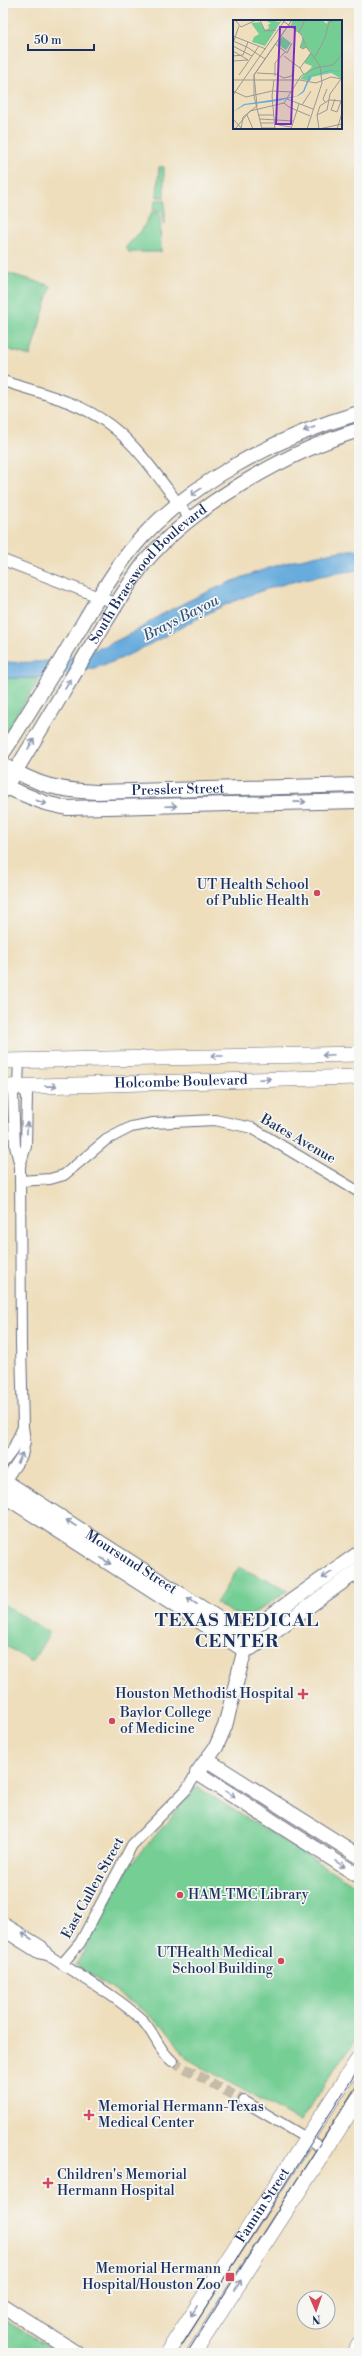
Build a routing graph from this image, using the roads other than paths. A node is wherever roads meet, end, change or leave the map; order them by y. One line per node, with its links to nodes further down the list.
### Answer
1 (3, 381): 8 (street)
2 (359, 413): 3 (street, South Braeswood Boulevard)
3 (330, 421): 5 (street); 6 (street, South Braeswood Boulevard, one-way to 6)
4 (359, 430): 5 (street, South Braeswood Boulevard)
5 (336, 438): 7 (street, South Braeswood Boulevard)
6 (280, 441): 7 (street); 8 (street, South Braeswood Boulevard, one-way to 8)
7 (244, 483): 9 (street, South Braeswood Boulevard)
8 (178, 505): 9 (street); 11 (street, South Braeswood Boulevard)
9 (191, 520): 12 (street, South Braeswood Boulevard)
10 (3, 560): 11 (street)
11 (99, 595): 12 (street); 13 (street, South Braeswood Boulevard)
12 (115, 608): 14 (street, South Braeswood Boulevard, one-way to 12)
13 (3, 753)
14 (9, 768): 16 (street, South Braeswood Boulevard); 19 (street, Pressler Street)
15 (359, 785): 18 (street, Pressler Street)
16 (4, 788): 23 (street, Pressler Street, one-way to 23)
17 (219, 788): 18 (street, Pressler Street); 19 (street, Pressler Street); 22 (street)
18 (240, 788): 21 (street)
19 (96, 792): 23 (street)
20 (359, 801): 21 (street, Pressler Street, one-way to 20)
21 (241, 803): 22 (street, Pressler Street)
22 (219, 804): 23 (street, Pressler Street, one-way to 22)
23 (96, 808)
24 (359, 1054): 25 (main road, Holcombe Boulevard, one-way to 25)
25 (298, 1057): 27 (main road, Holcombe Boulevard, one-way to 27); 29 (main road)
26 (3, 1061): 27 (main road, Holcombe Boulevard)
27 (19, 1061): 31 (street)
28 (359, 1077): 29 (main road, Holcombe Boulevard)
29 (298, 1078): 31 (main road, Holcombe Boulevard, one-way to 29)
30 (3, 1086): 31 (main road, Holcombe Boulevard)
31 (18, 1086): 32 (street)
32 (20, 1181): 33 (street, Bates Avenue); 34 (street)
33 (359, 1192)
34 (23, 1427): 35 (street); 36 (street, one-way to 34)
35 (3, 1463)
36 (4, 1485): 39 (street, Moursund Street, one-way to 36); 40 (street, Moursund Street, one-way to 40)
37 (359, 1553): 39 (street, one-way to 39)
38 (359, 1570): 39 (street)
39 (253, 1640): 40 (street)
40 (246, 1651): 41 (street)
41 (207, 1760): 42 (street); 43 (street)
42 (197, 1773): 44 (street, one-way to 44); 50 (street, East Cullen Street)
43 (290, 1813): 44 (street); 45 (street)
44 (281, 1826): 46 (street, one-way to 46)
45 (359, 1856)
46 (359, 1876)
47 (3, 1922): 49 (street, one-way to 47)
48 (3, 1932): 49 (street)
49 (48, 1955): 50 (street)
50 (62, 1964): 52 (street)
51 (359, 2058): 53 (main road, Fannin Street)
52 (172, 2061)
53 (346, 2078): 56 (main road, Fannin Street); 57 (main road)
54 (359, 2098): 57 (main road, Fannin Street)
55 (244, 2101): 56 (street)
56 (307, 2138): 57 (street); 58 (main road); 62 (main road, Fannin Street, one-way to 62)
57 (326, 2150): 58 (main road, Fannin Street)
58 (295, 2196): 63 (main road, Fannin Street, one-way to 58)
59 (3, 2306): 61 (street)
60 (359, 2344): 64 (main road)
61 (76, 2353)
62 (167, 2353)
63 (194, 2353)
64 (354, 2353)

